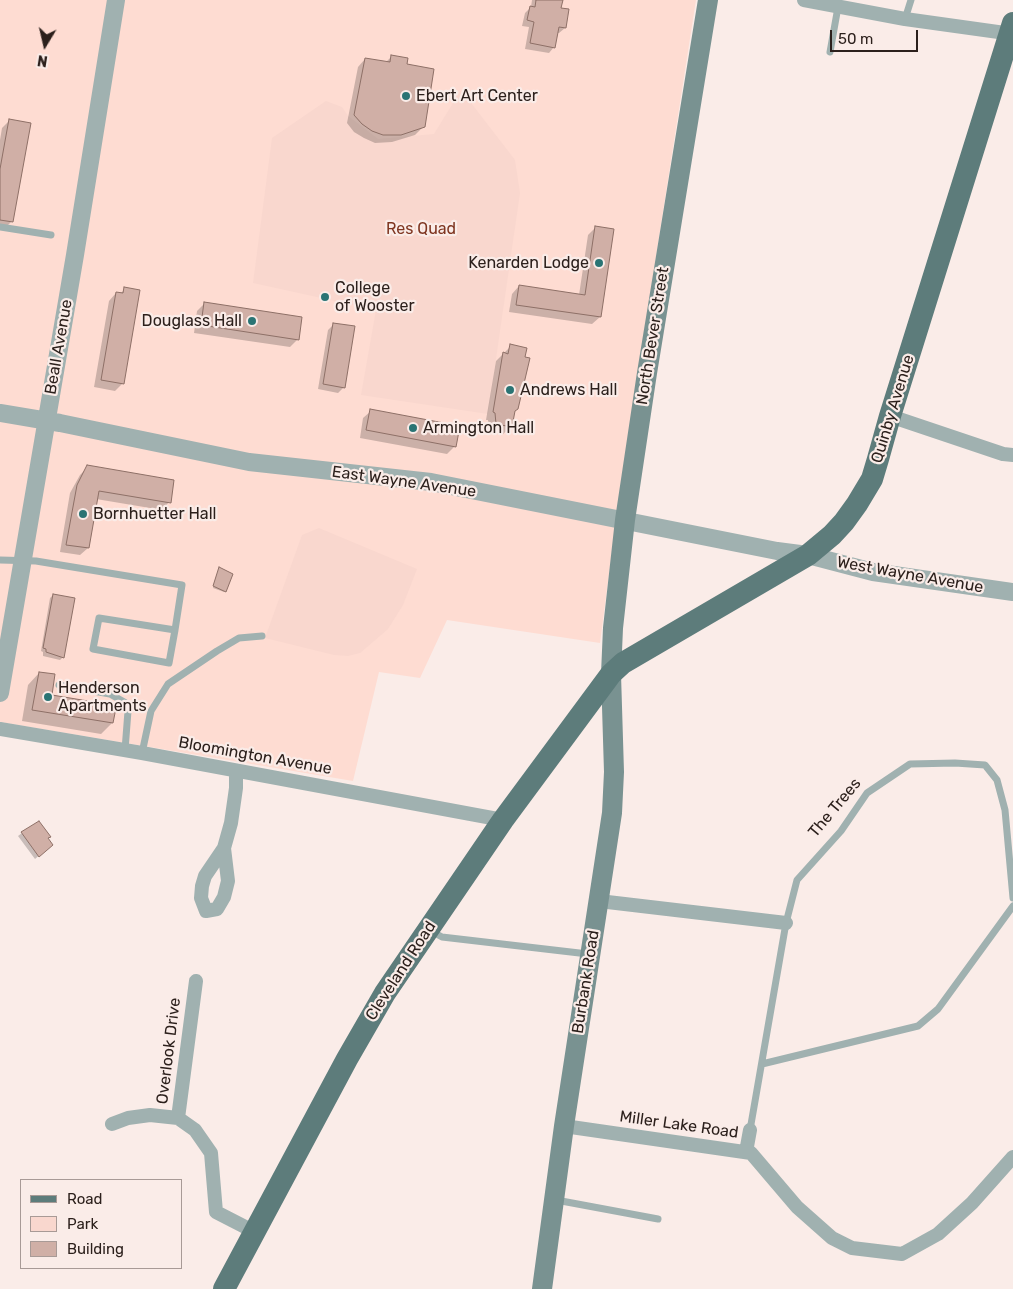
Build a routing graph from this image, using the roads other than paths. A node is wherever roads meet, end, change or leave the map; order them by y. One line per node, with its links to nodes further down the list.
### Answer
1 (116, 0): 13 (street, Beall Avenue)
2 (708, 0): 15 (main road, North Bever Street)
3 (804, 0): 5 (street)
4 (911, 0): 6 (lane)
5 (838, 7): 6 (street); 8 (lane)
6 (906, 19): 7 (street)
7 (1012, 30): 12 (main road, Quinby Avenue)
8 (830, 52)
9 (0, 227): 10 (lane)
10 (51, 235)
11 (0, 413): 13 (street, East Wayne Avenue)
12 (890, 416): 14 (street); 16 (main road, Quinby Avenue)
13 (47, 420): 15 (street, East Wayne Avenue); 18 (street, Beall Avenue)
14 (1013, 455)
15 (625, 520): 16 (street, East Wayne Avenue); 23 (main road, North Bever Street)
16 (808, 555): 19 (street, West Wayne Avenue); 23 (main road, Quinby Avenue)
17 (0, 560): 18 (lane)
18 (23, 562): 20 (lane); 22 (street, Beall Avenue)
19 (1013, 592)
20 (175, 630): 20 (lane)
21 (262, 636): 28 (lane)
22 (5, 641): 25 (street, Beall Avenue)
23 (611, 674): 30 (main road, Cleveland Road); 33 (main road, Burbank Road)
24 (60, 685): 27 (lane)
25 (0, 693)
26 (0, 729): 27 (street, Bloomington Avenue)
27 (125, 751): 28 (street, Bloomington Avenue)
28 (142, 753): 29 (street, Bloomington Avenue)
29 (236, 772): 30 (street, Bloomington Avenue); 31 (street)
30 (503, 820): 36 (main road, Cleveland Road)
31 (224, 848): 31 (street)
32 (1013, 898): 35 (lane, The Trees)
33 (598, 901): 35 (street); 37 (main road, Burbank Road)
34 (1013, 906): 39 (lane)
35 (786, 922): 39 (lane, The Trees)
36 (428, 929): 37 (lane); 48 (main road, Cleveland Road)
37 (590, 954): 42 (main road, Burbank Road)
38 (196, 981): 40 (street, Overlook Drive)
39 (762, 1064): 43 (lane, The Trees)
40 (178, 1118): 41 (street, Overlook Drive); 48 (street)
41 (112, 1124)
42 (564, 1126): 44 (street, Miller Lake Road); 46 (main road, Burbank Road)
43 (750, 1130): 44 (street, The Trees)
44 (746, 1152): 45 (street, Miller Lake Road)
45 (1013, 1157)
46 (554, 1199): 47 (lane); 50 (main road, Burbank Road)
47 (658, 1219)
48 (253, 1232): 49 (main road, Cleveland Road)
49 (224, 1289)
50 (542, 1289)

